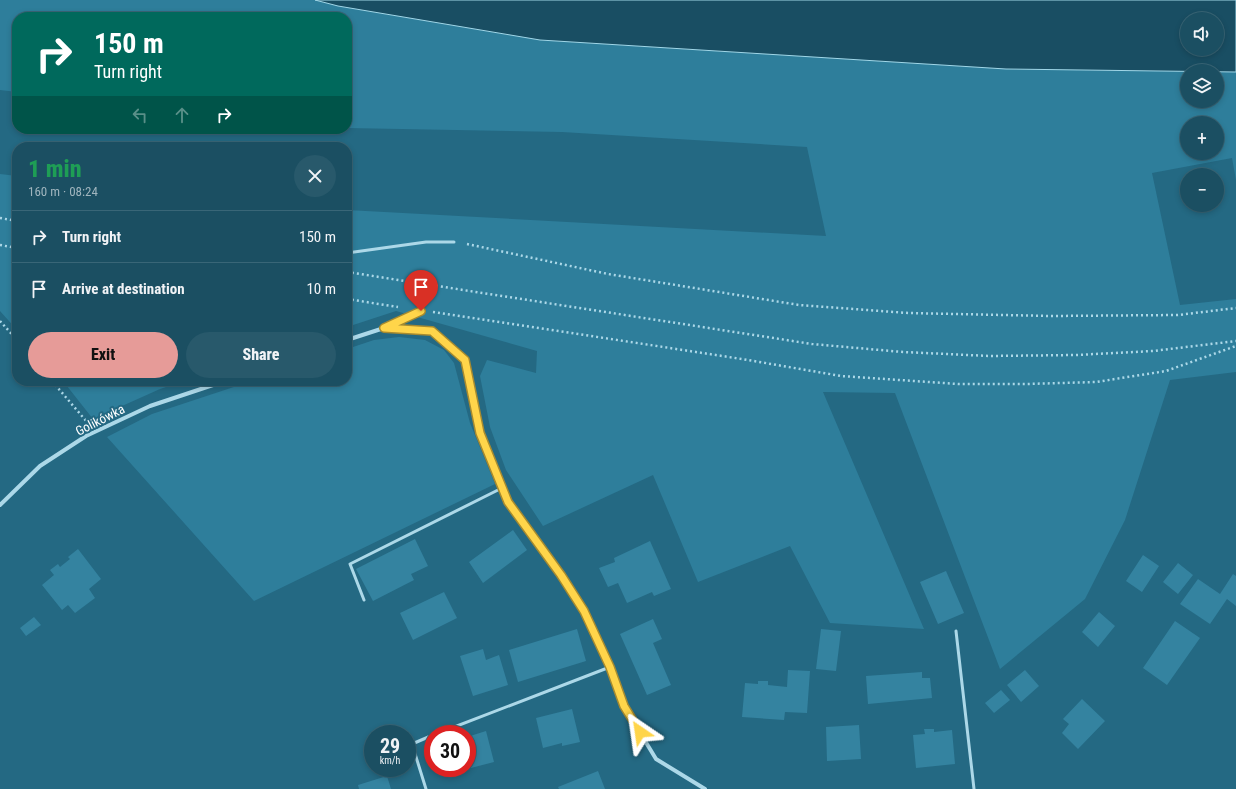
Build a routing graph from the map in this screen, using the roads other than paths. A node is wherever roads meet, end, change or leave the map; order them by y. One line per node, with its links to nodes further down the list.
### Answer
1 (454, 242): 2 (lane)
2 (352, 252)
3 (421, 311): 4 (lane)
4 (384, 328): 5 (street); 7 (street)
5 (352, 338)
6 (210, 386): 8 (street, Golikówka)
7 (502, 488): 9 (lane); 11 (street)
8 (0, 505)
9 (364, 600)
10 (956, 631): 16 (lane)
11 (610, 667): 12 (lane); 15 (street)
12 (459, 725)
13 (416, 757): 14 (lane)
14 (426, 789)
15 (705, 789)
16 (974, 789)

